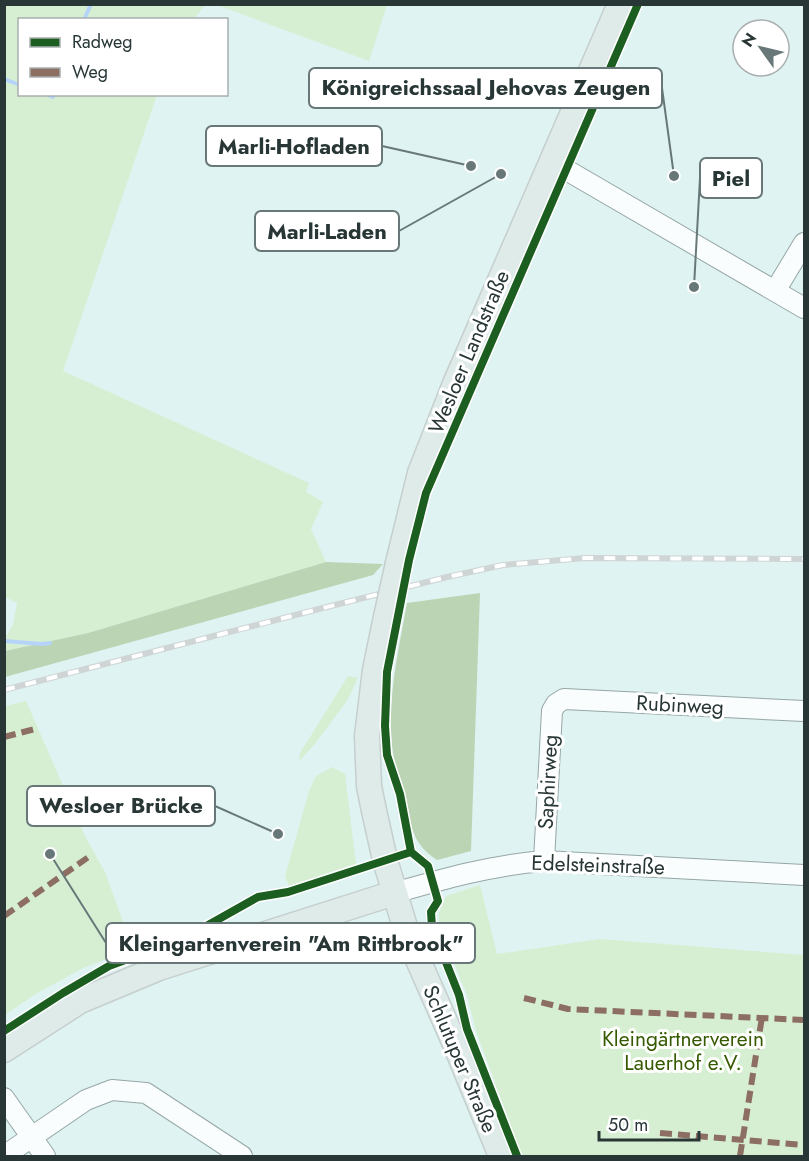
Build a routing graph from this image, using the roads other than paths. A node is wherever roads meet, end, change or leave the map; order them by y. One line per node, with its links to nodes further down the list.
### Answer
1 (620, 4): 2 (main road, Wesloer Landstraße)
2 (552, 161): 4 (street); 10 (main road, Wesloer Landstraße, bridge)
3 (804, 243): 4 (street)
4 (775, 291): 5 (street)
5 (804, 308)
6 (556, 704): 7 (street, Rubinweg); 8 (street, Saphirweg)
7 (804, 711)
8 (544, 861): 9 (street, Edelsteinstraße); 10 (street, Edelsteinstraße)
9 (804, 874)
10 (394, 893): 11 (main road); 17 (main road, Schlutuper Straße)
11 (4, 1050)
12 (4, 1098): 13 (street)
13 (31, 1138): 14 (street); 15 (street); 16 (street)
14 (4, 1156)
15 (45, 1156)
16 (242, 1156)
17 (501, 1156)

